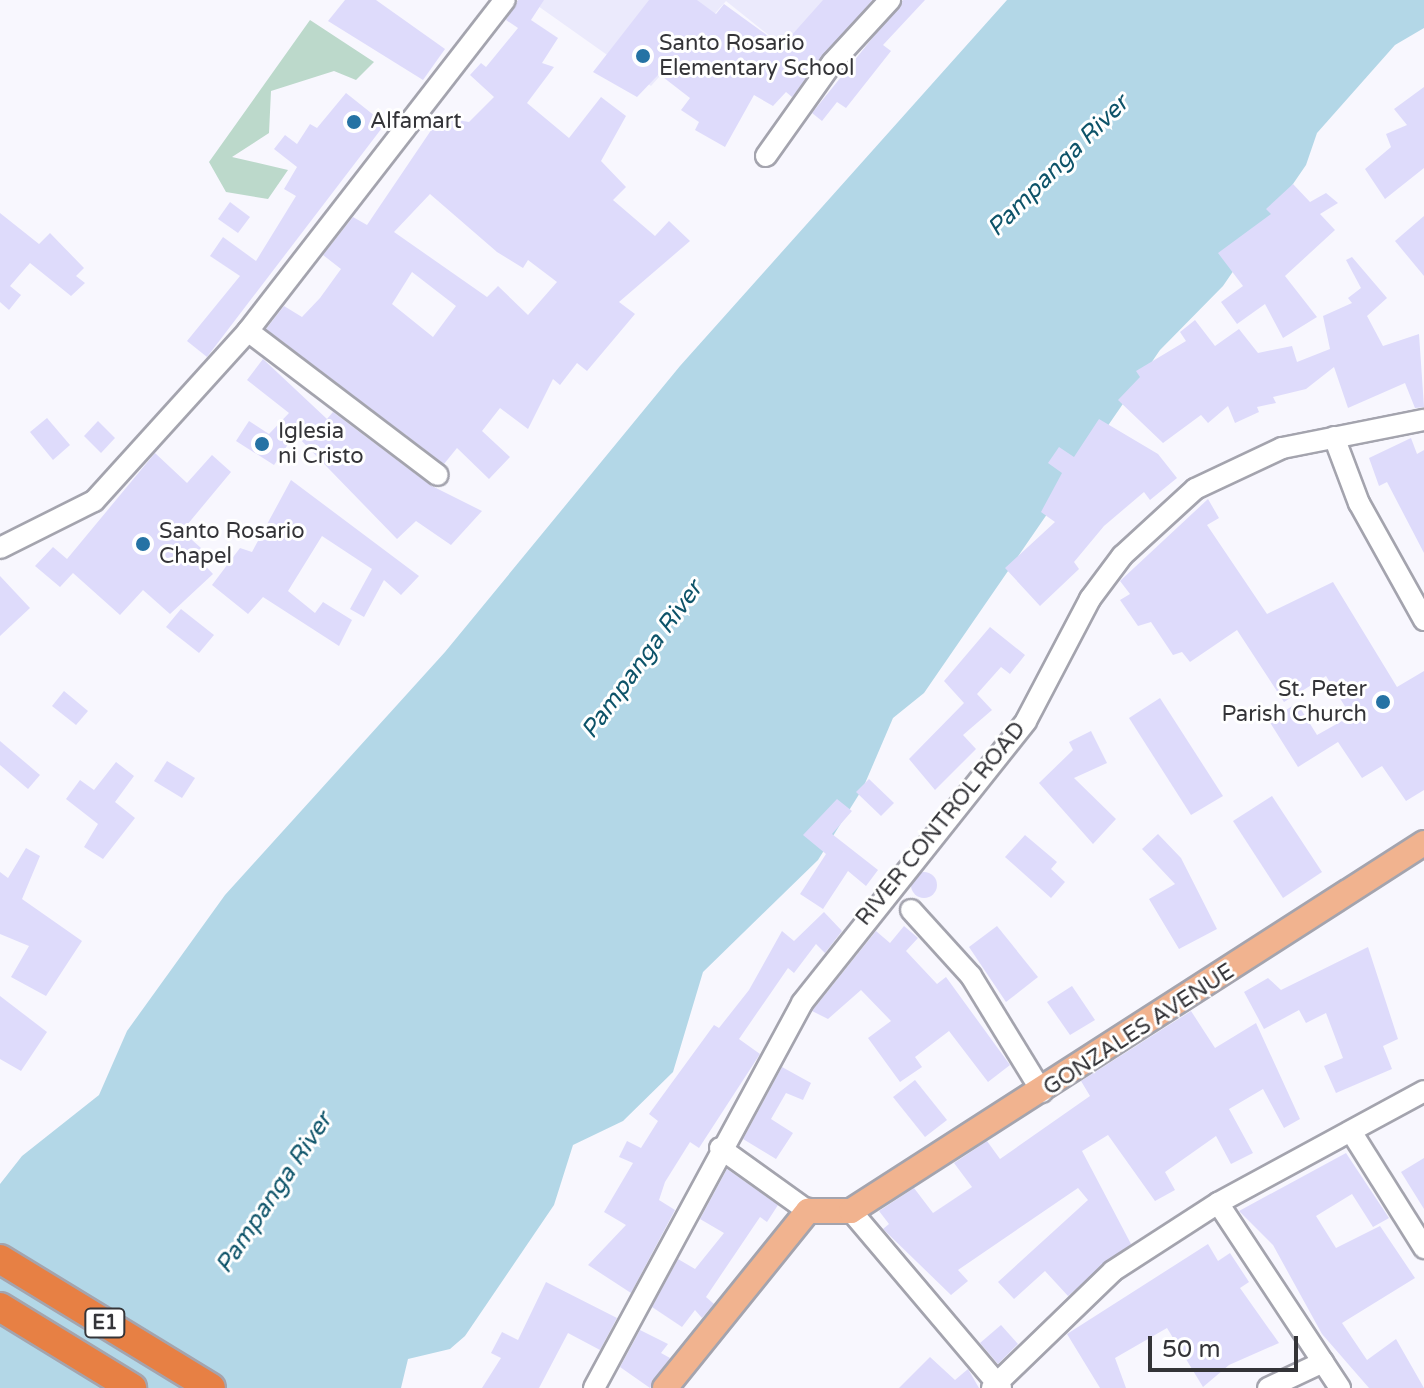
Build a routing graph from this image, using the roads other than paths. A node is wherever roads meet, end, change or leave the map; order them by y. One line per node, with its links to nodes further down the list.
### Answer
1 (505, 0): 4 (street)
2 (890, 0): 3 (street)
3 (766, 156)
4 (248, 331): 7 (street); 8 (street)
5 (1424, 420): 6 (street, RIVER CONTROL ROAD)
6 (1334, 437): 9 (street); 15 (street, RIVER CONTROL ROAD)
7 (438, 475)
8 (0, 548)
9 (1424, 620)
10 (1424, 843): 13 (main road, GONZALES AVENUE)
11 (911, 910): 13 (street)
12 (1424, 1091): 14 (street)
13 (1042, 1092): 18 (main road, GONZALES AVENUE)
14 (1352, 1133): 16 (street); 19 (street)
15 (720, 1148): 17 (street); 26 (street, RIVER CONTROL ROAD)
16 (1218, 1203): 22 (street); 23 (street)
17 (808, 1211): 18 (main road); 27 (main road)
18 (851, 1211): 23 (street)
19 (1424, 1248)
20 (0, 1259): 25 (highway, E1)
21 (0, 1307): 24 (highway, E1)
22 (1323, 1362): 28 (street); 29 (street)
23 (997, 1386)
24 (132, 1388)
25 (211, 1388)
26 (594, 1388)
27 (665, 1388)
28 (1268, 1388)
29 (1340, 1388)

